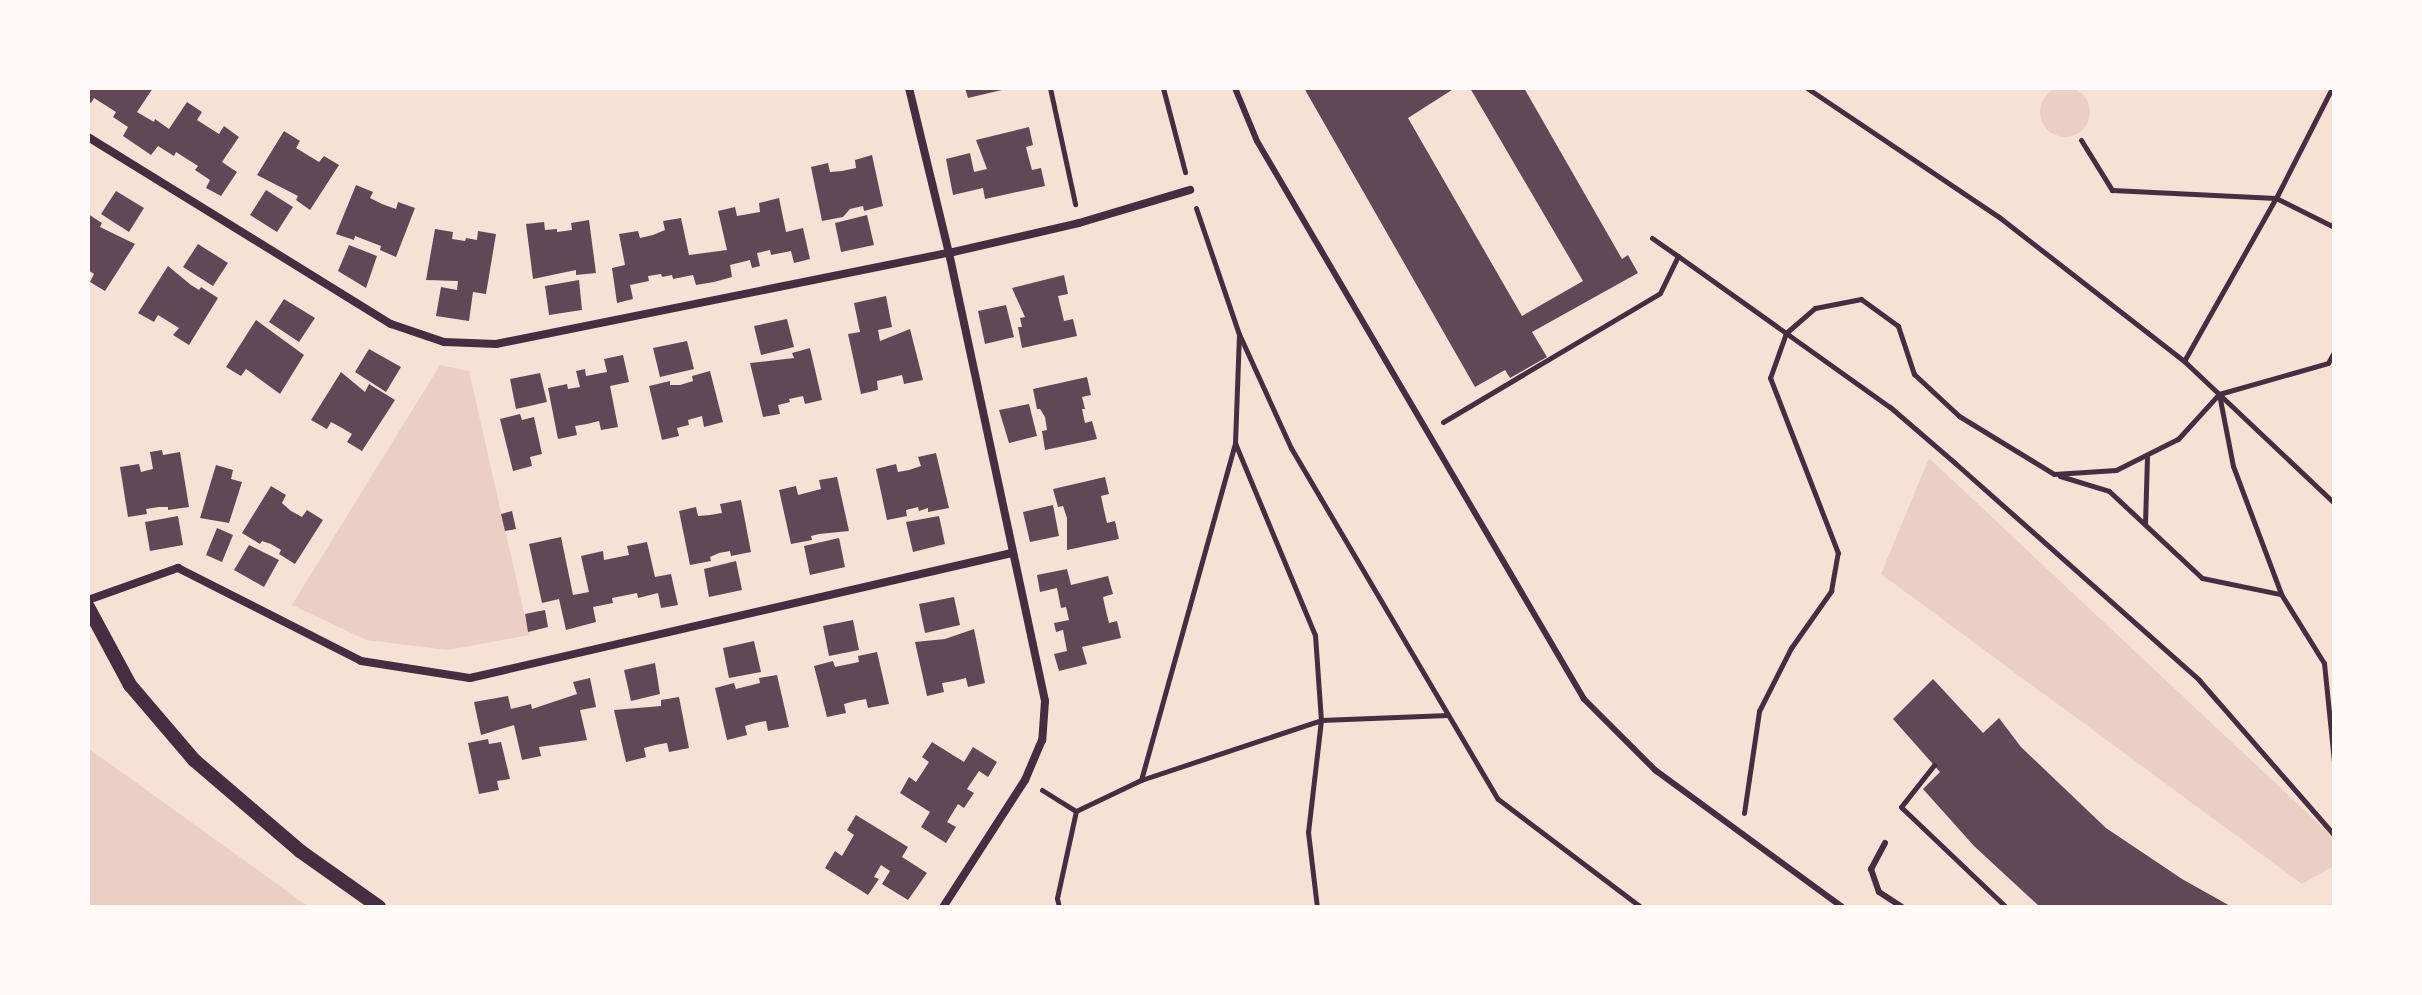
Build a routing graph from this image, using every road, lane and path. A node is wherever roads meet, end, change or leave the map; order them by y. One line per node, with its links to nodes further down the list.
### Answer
1 (909, 88): 14 (street)
2 (1050, 88): 11 (path)
3 (1163, 88): 9 (path)
4 (1235, 88): 22 (lane)
5 (1807, 88): 19 (path)
6 (2332, 88): 10 (path)
7 (88, 137): 14 (street)
8 (2081, 140): 10 (path)
9 (1190, 190): 11 (street); 17 (path)
10 (2276, 198): 12 (path); 19 (path)
11 (1079, 223): 14 (street)
12 (2334, 227)
13 (1652, 238): 15 (path)
14 (949, 253): 28 (street)
15 (1678, 256): 16 (path); 22 (path)
16 (1786, 333): 25 (path); 39 (path); 40 (path)
17 (1239, 334): 23 (path); 32 (path)
18 (2334, 352): 20 (path)
19 (2184, 361): 21 (path)
20 (2331, 364): 21 (path)
21 (2219, 394): 24 (path); 26 (path); 29 (path)
22 (1427, 432): 39 (lane)
23 (1235, 443): 33 (path); 37 (path)
24 (2147, 455): 25 (path); 27 (path)
25 (2054, 474): 27 (path)
26 (2334, 503)
27 (2145, 525): 29 (path)
28 (1012, 553): 30 (street); 36 (street)
29 (2281, 594): 34 (path)
30 (88, 600)
31 (88, 607): 42 (street)
32 (1448, 715): 33 (path); 46 (path)
33 (1321, 720): 37 (path); 45 (path)
34 (2334, 762)
35 (1934, 765): 49 (path)
36 (1025, 780): 38 (path); 43 (street)
37 (1141, 780): 38 (path)
38 (1076, 811): 44 (path)
39 (1741, 835): 47 (lane)
40 (2334, 835)
41 (1885, 843): 48 (lane)
42 (379, 907)
43 (943, 907)
44 (1059, 907)
45 (1317, 907)
46 (1641, 907)
47 (1842, 907)
48 (1902, 907)
49 (2006, 907)

